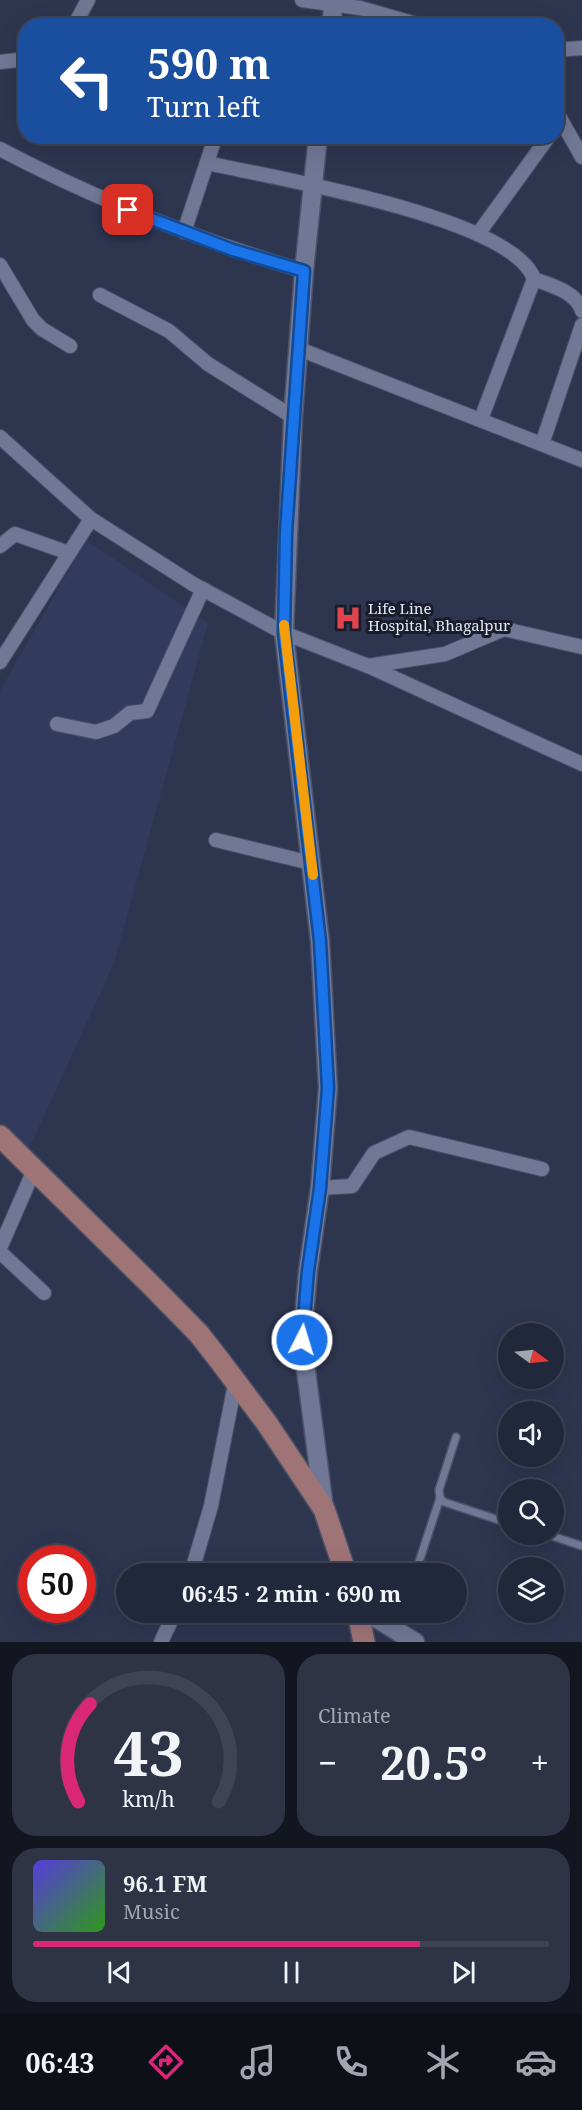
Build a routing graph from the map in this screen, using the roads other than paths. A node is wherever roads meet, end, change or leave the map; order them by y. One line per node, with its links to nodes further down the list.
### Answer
1 (88, 0): 4 (street)
2 (302, 0): 3 (street)
3 (334, 2): 5 (main road); 6 (street)
4 (78, 18)
5 (332, 18)
6 (396, 18)
7 (582, 48): 8 (street)
8 (564, 49)
9 (18, 60): 10 (street)
10 (0, 62)
11 (564, 128): 16 (street)
12 (213, 144): 17 (street)
13 (317, 144): 18 (main road)
14 (543, 144): 20 (street)
15 (0, 149): 19 (street)
16 (582, 157)
17 (207, 163): 18 (street); 19 (street)
18 (312, 187): 20 (street); 22 (main road)
19 (184, 232): 22 (street)
20 (478, 234): 23 (street)
21 (0, 266): 27 (street)
22 (304, 271): 28 (main road)
23 (534, 279): 25 (street); 30 (street)
24 (100, 295): 29 (street)
25 (582, 310)
26 (582, 325): 32 (street)
27 (70, 346)
28 (299, 349): 29 (main road); 30 (street)
29 (293, 417): 38 (main road)
30 (481, 419): 32 (street)
31 (0, 437): 34 (street)
32 (542, 444): 33 (street)
33 (582, 460)
34 (91, 519): 36 (street); 37 (street)
35 (0, 546): 36 (street)
36 (69, 553): 40 (street)
37 (203, 589): 38 (street); 42 (street)
38 (284, 633): 41 (street); 45 (main road)
39 (582, 647): 41 (street)
40 (0, 662)
41 (369, 666): 43 (street)
42 (57, 724)
43 (582, 764)
44 (216, 840): 45 (street)
45 (311, 863): 49 (main road)
46 (0, 1136): 48 (main road)
47 (542, 1169): 49 (street)
48 (34, 1170): 50 (street); 52 (main road)
49 (320, 1188): 55 (main road)
50 (0, 1250): 51 (street)
51 (44, 1293)
52 (235, 1384): 55 (main road); 59 (street)
53 (456, 1437): 54 (lane)
54 (440, 1498): 56 (lane); 61 (lane)
55 (324, 1509): 60 (main road)
56 (498, 1520)
57 (564, 1540): 58 (lane)
58 (582, 1546)
59 (194, 1563)
60 (342, 1563)
61 (419, 1563)
62 (170, 1623): 65 (street)
63 (360, 1623): 66 (main road)
64 (384, 1623): 67 (main road)
65 (161, 1642)
66 (364, 1642)
67 (415, 1642)

